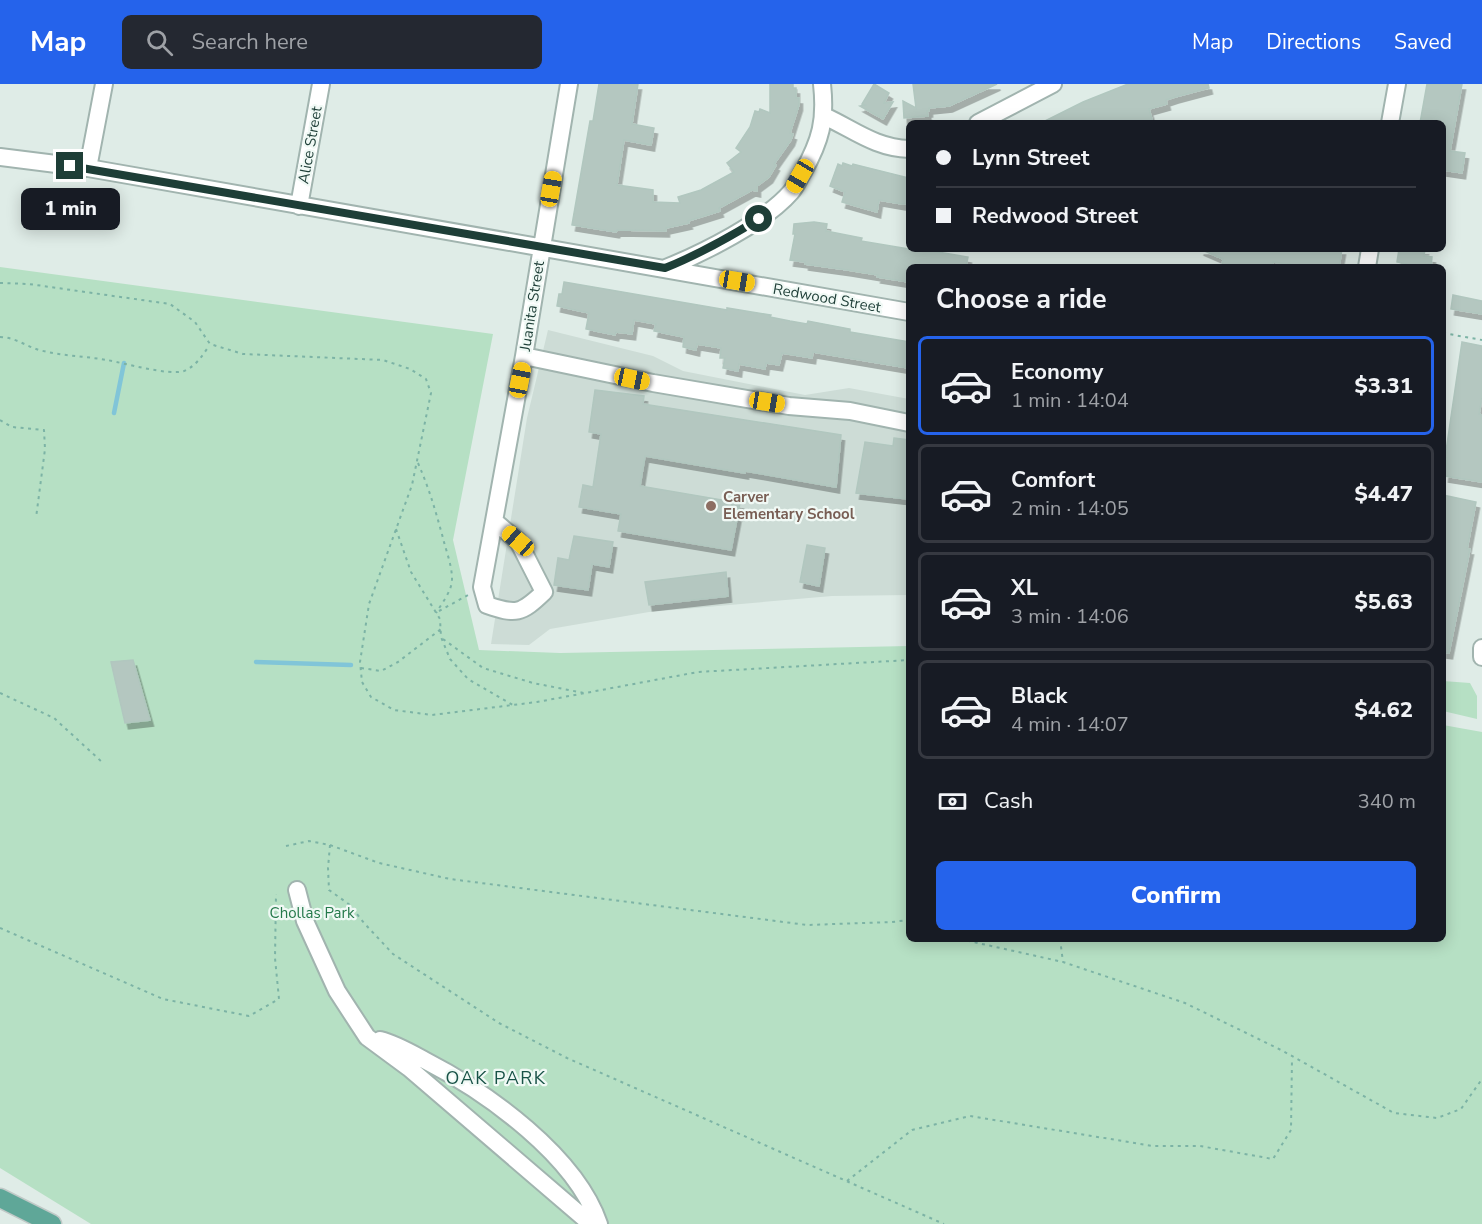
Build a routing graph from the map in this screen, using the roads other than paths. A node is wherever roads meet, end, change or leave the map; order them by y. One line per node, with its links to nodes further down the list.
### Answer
1 (104, 84): 12 (street)
2 (321, 84): 13 (street, Alice Street)
3 (568, 84): 14 (street, Juanita Street)
4 (822, 84): 7 (street)
5 (1053, 84): 8 (street)
6 (1397, 84): 9 (street)
7 (824, 116): 10 (street); 15 (street)
8 (984, 120)
9 (1391, 120)
10 (906, 149)
11 (0, 157): 12 (street, Redwood Street)
12 (88, 168): 13 (street, Redwood Street)
13 (299, 206): 14 (street, Redwood Street)
14 (541, 247): 15 (street, Redwood Street); 17 (street, Juanita Street)
15 (665, 268): 16 (street, Redwood Street)
16 (906, 311)
17 (524, 356): 18 (street); 19 (street, Juanita Street)
18 (906, 422)
19 (494, 521): 19 (street, Juanita Street)
20 (297, 890): 21 (street)
21 (367, 1037): 24 (street); 25 (street)
22 (0, 1198): 23 (main road)
23 (52, 1224)
24 (591, 1224)
25 (599, 1224)

